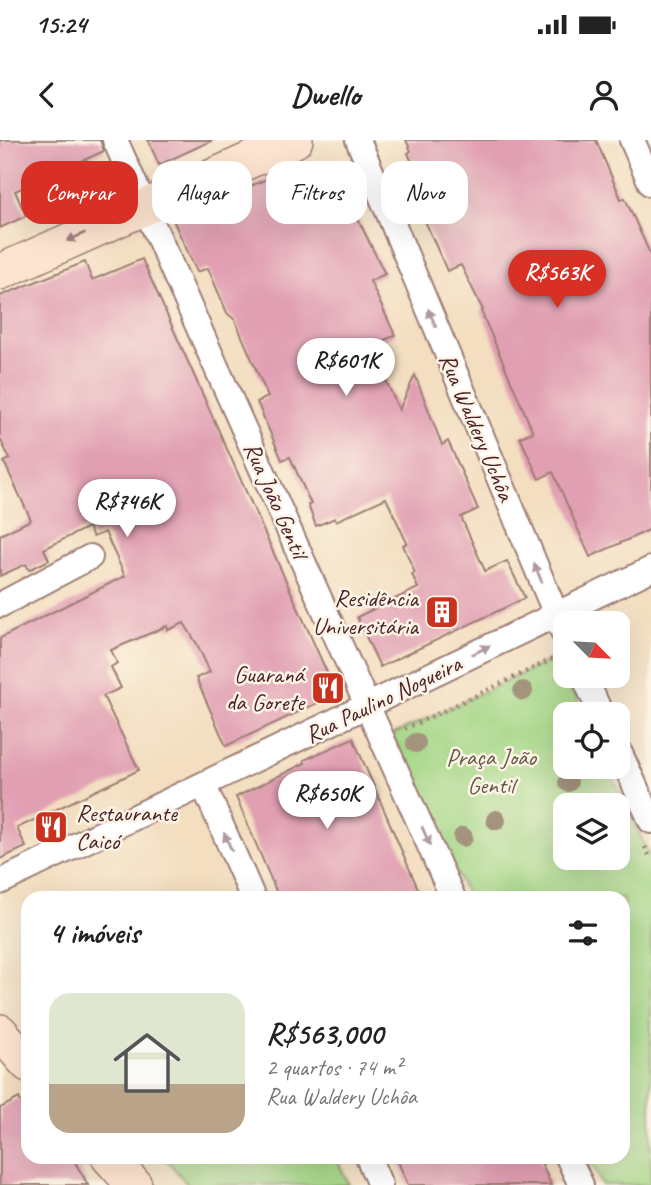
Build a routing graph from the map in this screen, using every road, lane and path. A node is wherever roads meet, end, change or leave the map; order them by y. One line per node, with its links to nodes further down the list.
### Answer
1 (115, 140): 6 (street, Rua João Gentil)
2 (295, 140): 6 (street)
3 (358, 140): 11 (street, Rua Waldery Uchôa, one-way to 3)
4 (632, 140): 5 (street)
5 (651, 184)
6 (144, 206): 7 (street, one-way to 7); 15 (street, Rua João Gentil)
7 (0, 272)
8 (90, 558): 10 (street)
9 (651, 569): 12 (street, Rua Paulino Nogueira)
10 (0, 606)
11 (554, 611)
12 (583, 611)
13 (553, 628): 15 (street, Rua Paulino Nogueira, one-way to 13)
14 (553, 659): 16 (path)
15 (368, 706): 18 (street, Rua Paulino Nogueira); 22 (street, Rua João Gentil, one-way to 22)
16 (404, 730)
17 (630, 775): 19 (street)
18 (204, 786): 20 (street, Rua Paulino Nogueira); 21 (street, one-way to 18)
19 (651, 821)
20 (0, 882)
21 (250, 891)
22 (450, 891)
23 (0, 1032): 24 (street)
24 (21, 1056)
25 (115, 1164): 28 (street)
26 (371, 1164): 29 (street)
27 (571, 1164): 30 (street)
28 (134, 1185)
29 (380, 1185)
30 (581, 1185)

